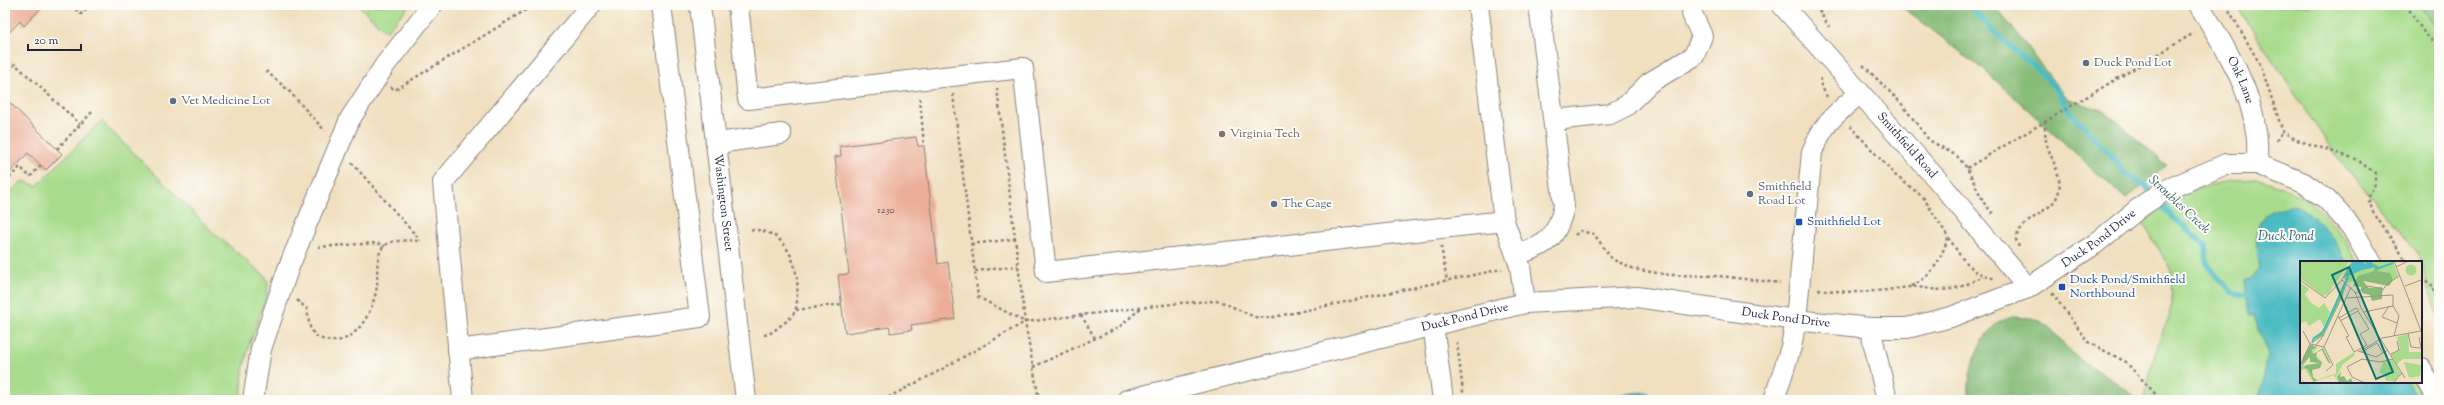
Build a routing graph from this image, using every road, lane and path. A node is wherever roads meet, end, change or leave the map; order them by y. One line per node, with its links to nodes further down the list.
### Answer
1 (71, 5): 2 (path)
2 (90, 5)
3 (432, 5): 22 (street)
4 (534, 5): 22 (path)
5 (591, 5): 82 (street)
6 (661, 5): 82 (street)
7 (700, 5): 35 (street, Washington Street)
8 (738, 5): 44 (street)
9 (1478, 5): 44 (street)
10 (1540, 5): 29 (street)
11 (1782, 5): 26 (street, Smithfield Road)
12 (2199, 5): 39 (street, Oak Lane)
13 (2226, 5): 56 (path)
14 (2406, 5): 17 (path)
15 (1692, 14): 29 (street)
16 (2200, 29): 30 (path)
17 (2439, 48)
18 (1856, 61): 41 (path)
19 (266, 71): 34 (path)
20 (1822, 74): 27 (path)
21 (5, 75): 32 (path)
22 (377, 76): 52 (street)
23 (996, 83): 48 (path)
24 (952, 88): 50 (path)
25 (920, 92): 36 (path)
26 (1860, 93): 65 (street, Smithfield Road); 75 (street)
27 (1831, 102)
28 (92, 112): 32 (path)
29 (1555, 120): 54 (street)
30 (2045, 120): 41 (path); 46 (path)
31 (1846, 121): 47 (path)
32 (80, 124): 37 (path)
33 (781, 134): 35 (street)
34 (329, 136)
35 (718, 143): 87 (street, Washington Street)
36 (924, 146)
37 (58, 148)
38 (350, 161): 51 (path)
39 (2257, 164): 55 (street, Duck Pond Drive); 65 (street, Duck Pond Drive)
40 (41, 165): 42 (path)
41 (1967, 168): 43 (path)
42 (5, 182)
43 (1997, 220)
44 (1504, 221): 54 (street)
45 (751, 230): 73 (path)
46 (2011, 237)
47 (1948, 238): 59 (path); 64 (path)
48 (1015, 239): 50 (path); 57 (path)
49 (1570, 239): 63 (path)
50 (971, 244): 58 (path)
51 (384, 246): 52 (path); 68 (path)
52 (296, 248): 85 (street)
53 (1442, 251): 62 (path)
54 (1512, 261): 62 (path); 69 (street)
55 (2370, 261)
56 (2406, 261)
57 (1018, 266): 58 (path); 76 (path)
58 (975, 271): 76 (path)
59 (1983, 276): 61 (path); 64 (path)
60 (2422, 278): 72 (path)
61 (1995, 279)
62 (1447, 282): 71 (path)
63 (1787, 284)
64 (1911, 286): 67 (path)
65 (2028, 288): 78 (street, Duck Pond Drive)
66 (2048, 288): 95 (path)
67 (1817, 289)
68 (291, 298)
69 (1525, 303): 75 (street, Duck Pond Drive); 77 (street, Duck Pond Drive)
70 (842, 304): 73 (path)
71 (1142, 308): 74 (path); 80 (path)
72 (2439, 308)
73 (796, 310): 79 (path)
74 (1081, 315): 76 (path); 80 (path)
75 (1796, 320): 78 (street, Duck Pond Drive); 93 (street)
76 (1025, 322): 83 (path); 88 (path)
77 (1433, 324): 90 (street, Duck Pond Drive); 91 (street)
78 (1870, 328): 94 (street)
79 (764, 335)
80 (1096, 340): 83 (path)
81 (1457, 342): 92 (path)
82 (458, 350): 86 (street)
83 (1033, 367): 89 (path)
84 (2422, 370): 96 (street)
85 (253, 400)
86 (463, 400)
87 (746, 400)
88 (883, 400)
89 (1039, 400)
90 (1127, 400)
91 (1443, 400)
92 (1464, 400)
93 (1774, 400)
94 (1887, 400)
95 (2161, 400)
96 (2438, 400)

